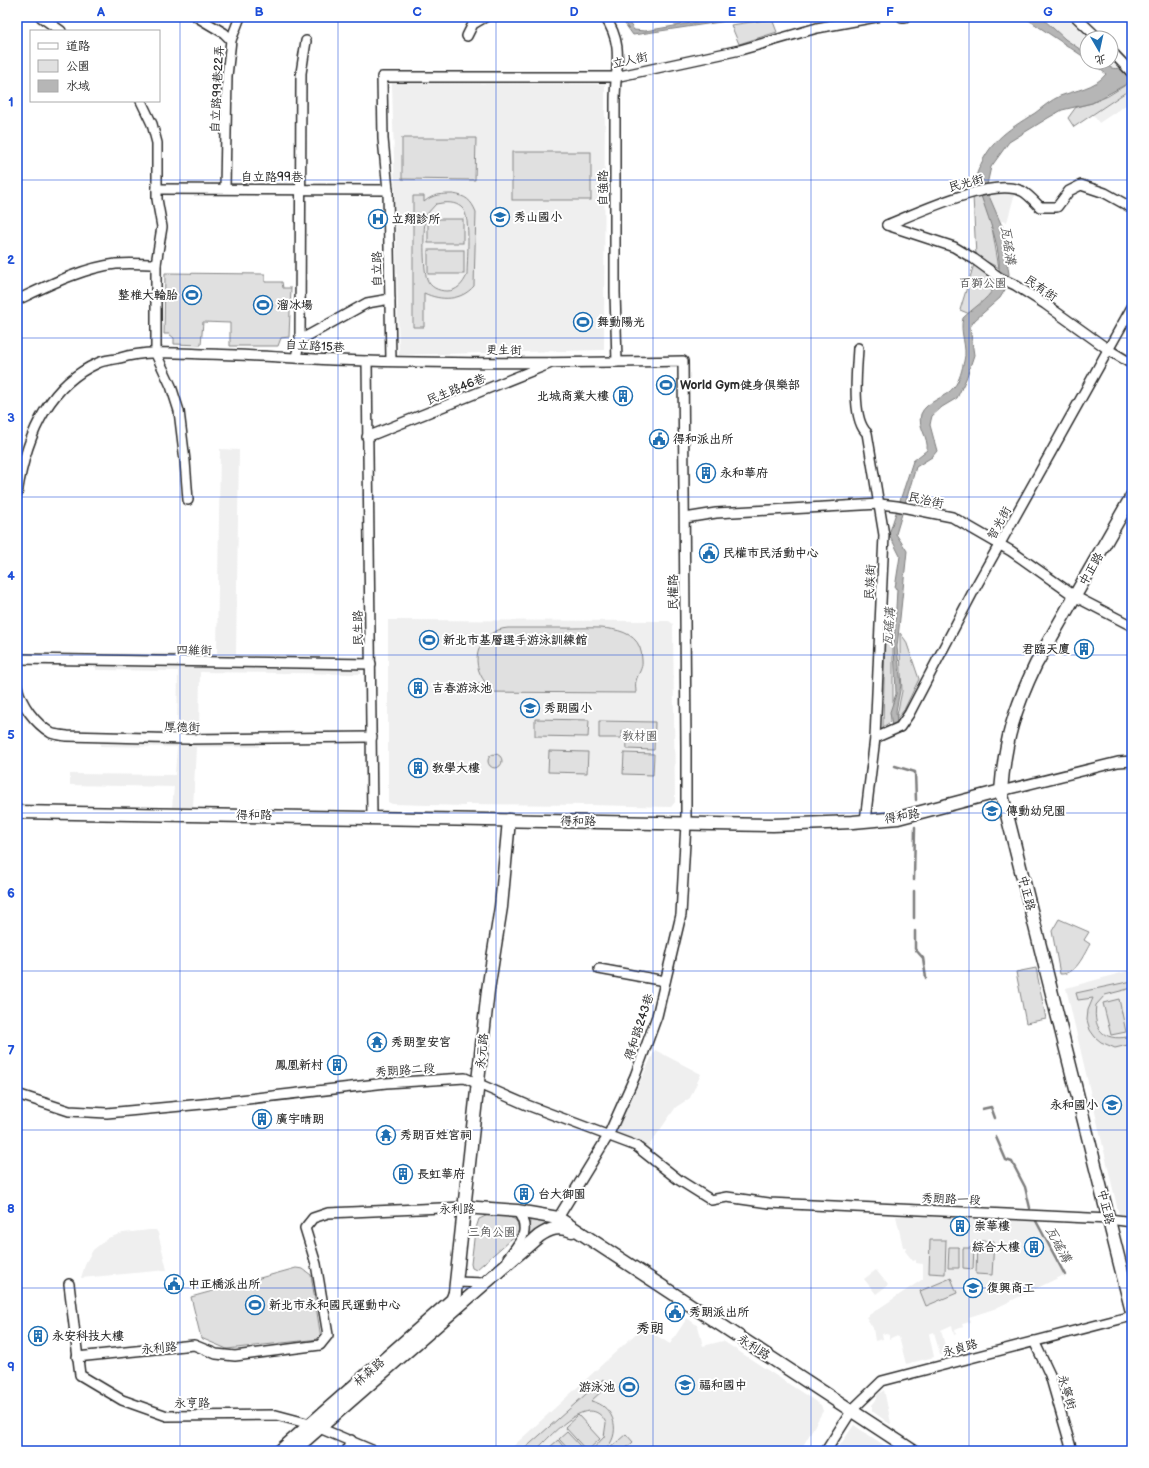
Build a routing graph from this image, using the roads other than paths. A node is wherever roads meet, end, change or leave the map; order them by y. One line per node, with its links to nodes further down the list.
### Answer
1 (41, 17): 8 (street)
2 (197, 17): 11 (street)
3 (240, 17): 11 (street, 自立路99巷22弄)
4 (486, 17): 10 (street)
5 (605, 17): 16 (street, 自強路)
6 (876, 17): 16 (street, 立人街)
7 (1076, 17): 9 (street)
8 (59, 30)
9 (1090, 30)
10 (467, 36)
11 (231, 40): 18 (street, 自立路99巷22弄)
12 (306, 41): 20 (street)
13 (1119, 58): 14 (street)
14 (1132, 73)
15 (382, 77): 16 (street, 立人街); 21 (street, 自立路)
16 (615, 77): 37 (street, 自強路)
17 (141, 102): 19 (street)
18 (225, 188): 19 (street, 自立路99巷); 20 (street, 自立路99巷)
19 (157, 189): 24 (street)
20 (300, 189): 21 (street, 自立路99巷); 28 (street)
21 (388, 190): 25 (street, 自立路)
22 (1132, 208): 23 (street, 民光街)
23 (888, 225): 30 (street, 民有街)
24 (156, 264): 26 (street); 31 (street)
25 (390, 299): 28 (street); 35 (street, 自立路)
26 (17, 300)
27 (1132, 307): 30 (street, 智光街)
28 (300, 340): 32 (street)
29 (858, 348): 43 (street, 民族街)
30 (1109, 350): 38 (street, 民有街); 45 (street, 智光街)
31 (156, 354): 32 (street, 自立路15巷); 40 (street, 自立路15巷); 42 (street)
32 (296, 357): 34 (street, 自立路15巷)
33 (683, 360): 37 (street, 更生街); 44 (street, 民權路)
34 (367, 361): 35 (street); 39 (street)
35 (392, 361): 36 (street, 更生街)
36 (554, 362): 37 (street, 更生街); 39 (street, 民生路46巷)
37 (617, 362)
38 (1132, 364)
39 (367, 438): 49 (street, 民生路)
40 (17, 494)
41 (1132, 496): 46 (street, 中正路)
42 (188, 500)
43 (880, 504): 44 (street, 民治街); 45 (street, 民治街); 52 (street, 民族街)
44 (684, 518): 59 (street, 民權路)
45 (1000, 545): 46 (street, 民治街); 52 (street, 智光街)
46 (1076, 597): 47 (street, 民治街); 54 (street, 中正路)
47 (1132, 626)
48 (17, 660): 49 (street, 四維街)
49 (371, 664): 51 (street, 民生路)
50 (17, 686): 51 (street, 厚德街)
51 (372, 736): 56 (street, 民生路)
52 (875, 738): 58 (street, 民族街)
53 (1132, 761): 54 (street, 得和路)
54 (1001, 791): 58 (street, 得和路); 69 (street, 中正路)
55 (17, 812): 56 (street, 得和路)
56 (372, 818): 57 (street, 得和路)
57 (509, 820): 59 (street, 得和路); 62 (street, 永元路)
58 (864, 821): 59 (street, 得和路)
59 (686, 824): 61 (street, 得和路243巷)
60 (599, 969): 61 (street)
61 (665, 981): 64 (street, 得和路243巷)
62 (479, 1084): 63 (street, 秀朗路二段); 64 (street, 秀朗路二段); 66 (street, 永元路)
63 (17, 1094)
64 (608, 1136): 65 (street, 秀朗路二段); 68 (street, 得和路243巷)
65 (769, 1203): 69 (street, 秀朗路一段)
66 (464, 1207): 67 (street, 永利路); 74 (street, 永元路); 79 (street, 永利路)
67 (517, 1210): 68 (street, 永利路); 72 (street)
68 (558, 1218): 71 (street, 永利路)
69 (1109, 1219): 70 (street, 秀朗路一段); 76 (street, 中正路)
70 (1132, 1222)
71 (589, 1238): 72 (street, 林森路); 80 (street, 永利路)
72 (490, 1279): 74 (street); 75 (street, 林森路)
73 (69, 1284): 79 (street, 永亨路)
74 (456, 1287): 75 (street); 81 (street, 林森路)
75 (453, 1310): 81 (street, 林森路)
76 (1132, 1312)
77 (1132, 1316): 78 (street, 永貞路)
78 (1034, 1341): 80 (street, 永貞路); 89 (street, 永寧街)
79 (77, 1357): 81 (street, 永亨路)
80 (852, 1410): 87 (street, 永貞路); 88 (street, 永利路)
81 (315, 1425): 82 (street, 永亨路); 83 (street, 林森路); 84 (street, 林森路)
82 (351, 1440): 85 (street); 86 (street, 永亨路)
83 (280, 1451)
84 (293, 1451)
85 (347, 1451)
86 (374, 1451)
87 (826, 1451)
88 (914, 1451)
89 (1072, 1451)

